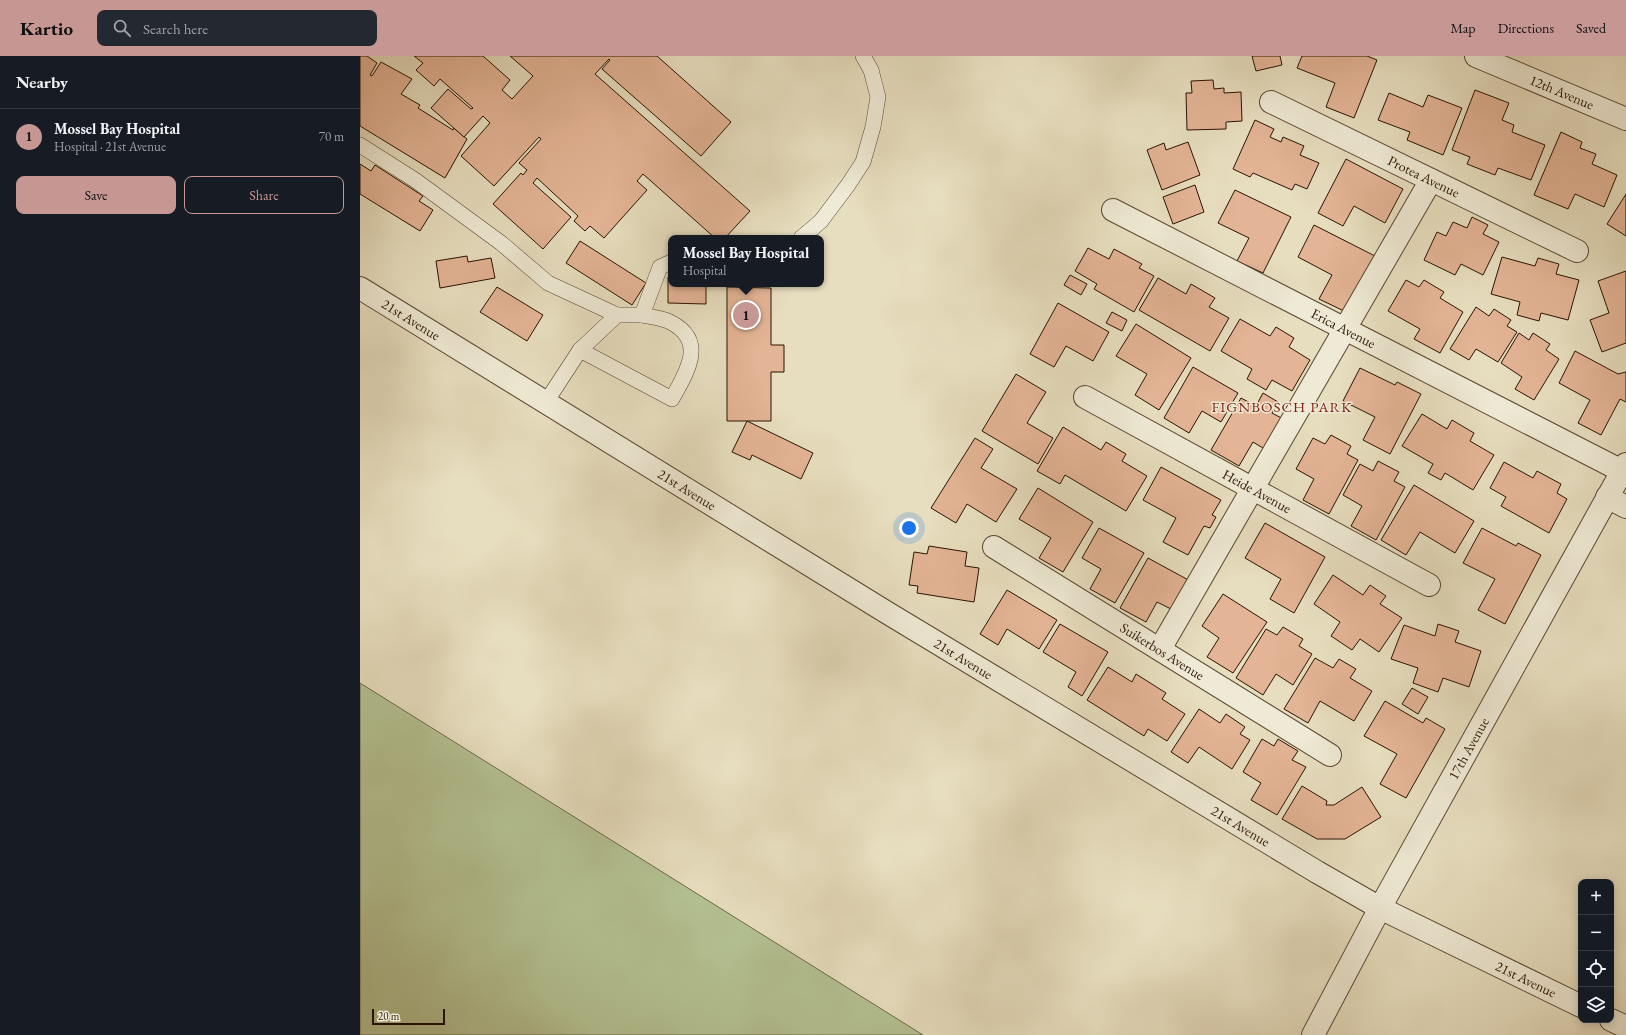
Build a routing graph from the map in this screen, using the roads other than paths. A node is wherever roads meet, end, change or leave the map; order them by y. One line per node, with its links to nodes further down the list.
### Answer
1 (863, 56): 8 (lane)
2 (1476, 56): 4 (street, 12th Avenue)
3 (1271, 102): 6 (street, Protea Avenue)
4 (1626, 120)
5 (360, 145): 12 (lane)
6 (1431, 180): 9 (street, Protea Avenue); 14 (street)
7 (1113, 210): 14 (street, Erica Avenue)
8 (805, 235)
9 (1577, 251)
10 (668, 264): 13 (lane)
11 (360, 288): 17 (street, 21st Avenue)
12 (616, 315): 13 (lane); 15 (lane)
13 (642, 315): 15 (lane)
14 (1345, 329): 18 (street, Erica Avenue); 19 (street)
15 (580, 350): 17 (lane)
16 (1085, 396): 19 (street, Heide Avenue)
17 (546, 402): 25 (street, 21st Avenue)
18 (1624, 467): 20 (street, 17th Avenue)
19 (1252, 489): 22 (street, Heide Avenue); 23 (street)
20 (1617, 502): 25 (street, 17th Avenue)
21 (994, 547): 23 (street, Suikerbos Avenue)
22 (1429, 585)
23 (1160, 649): 24 (street, Suikerbos Avenue)
24 (1330, 755)
25 (1380, 908): 26 (street, 21st Avenue); 29 (street, 17th Avenue)
26 (1578, 1005)
27 (1614, 1021): 28 (street)
28 (1626, 1027)
29 (1313, 1035)

